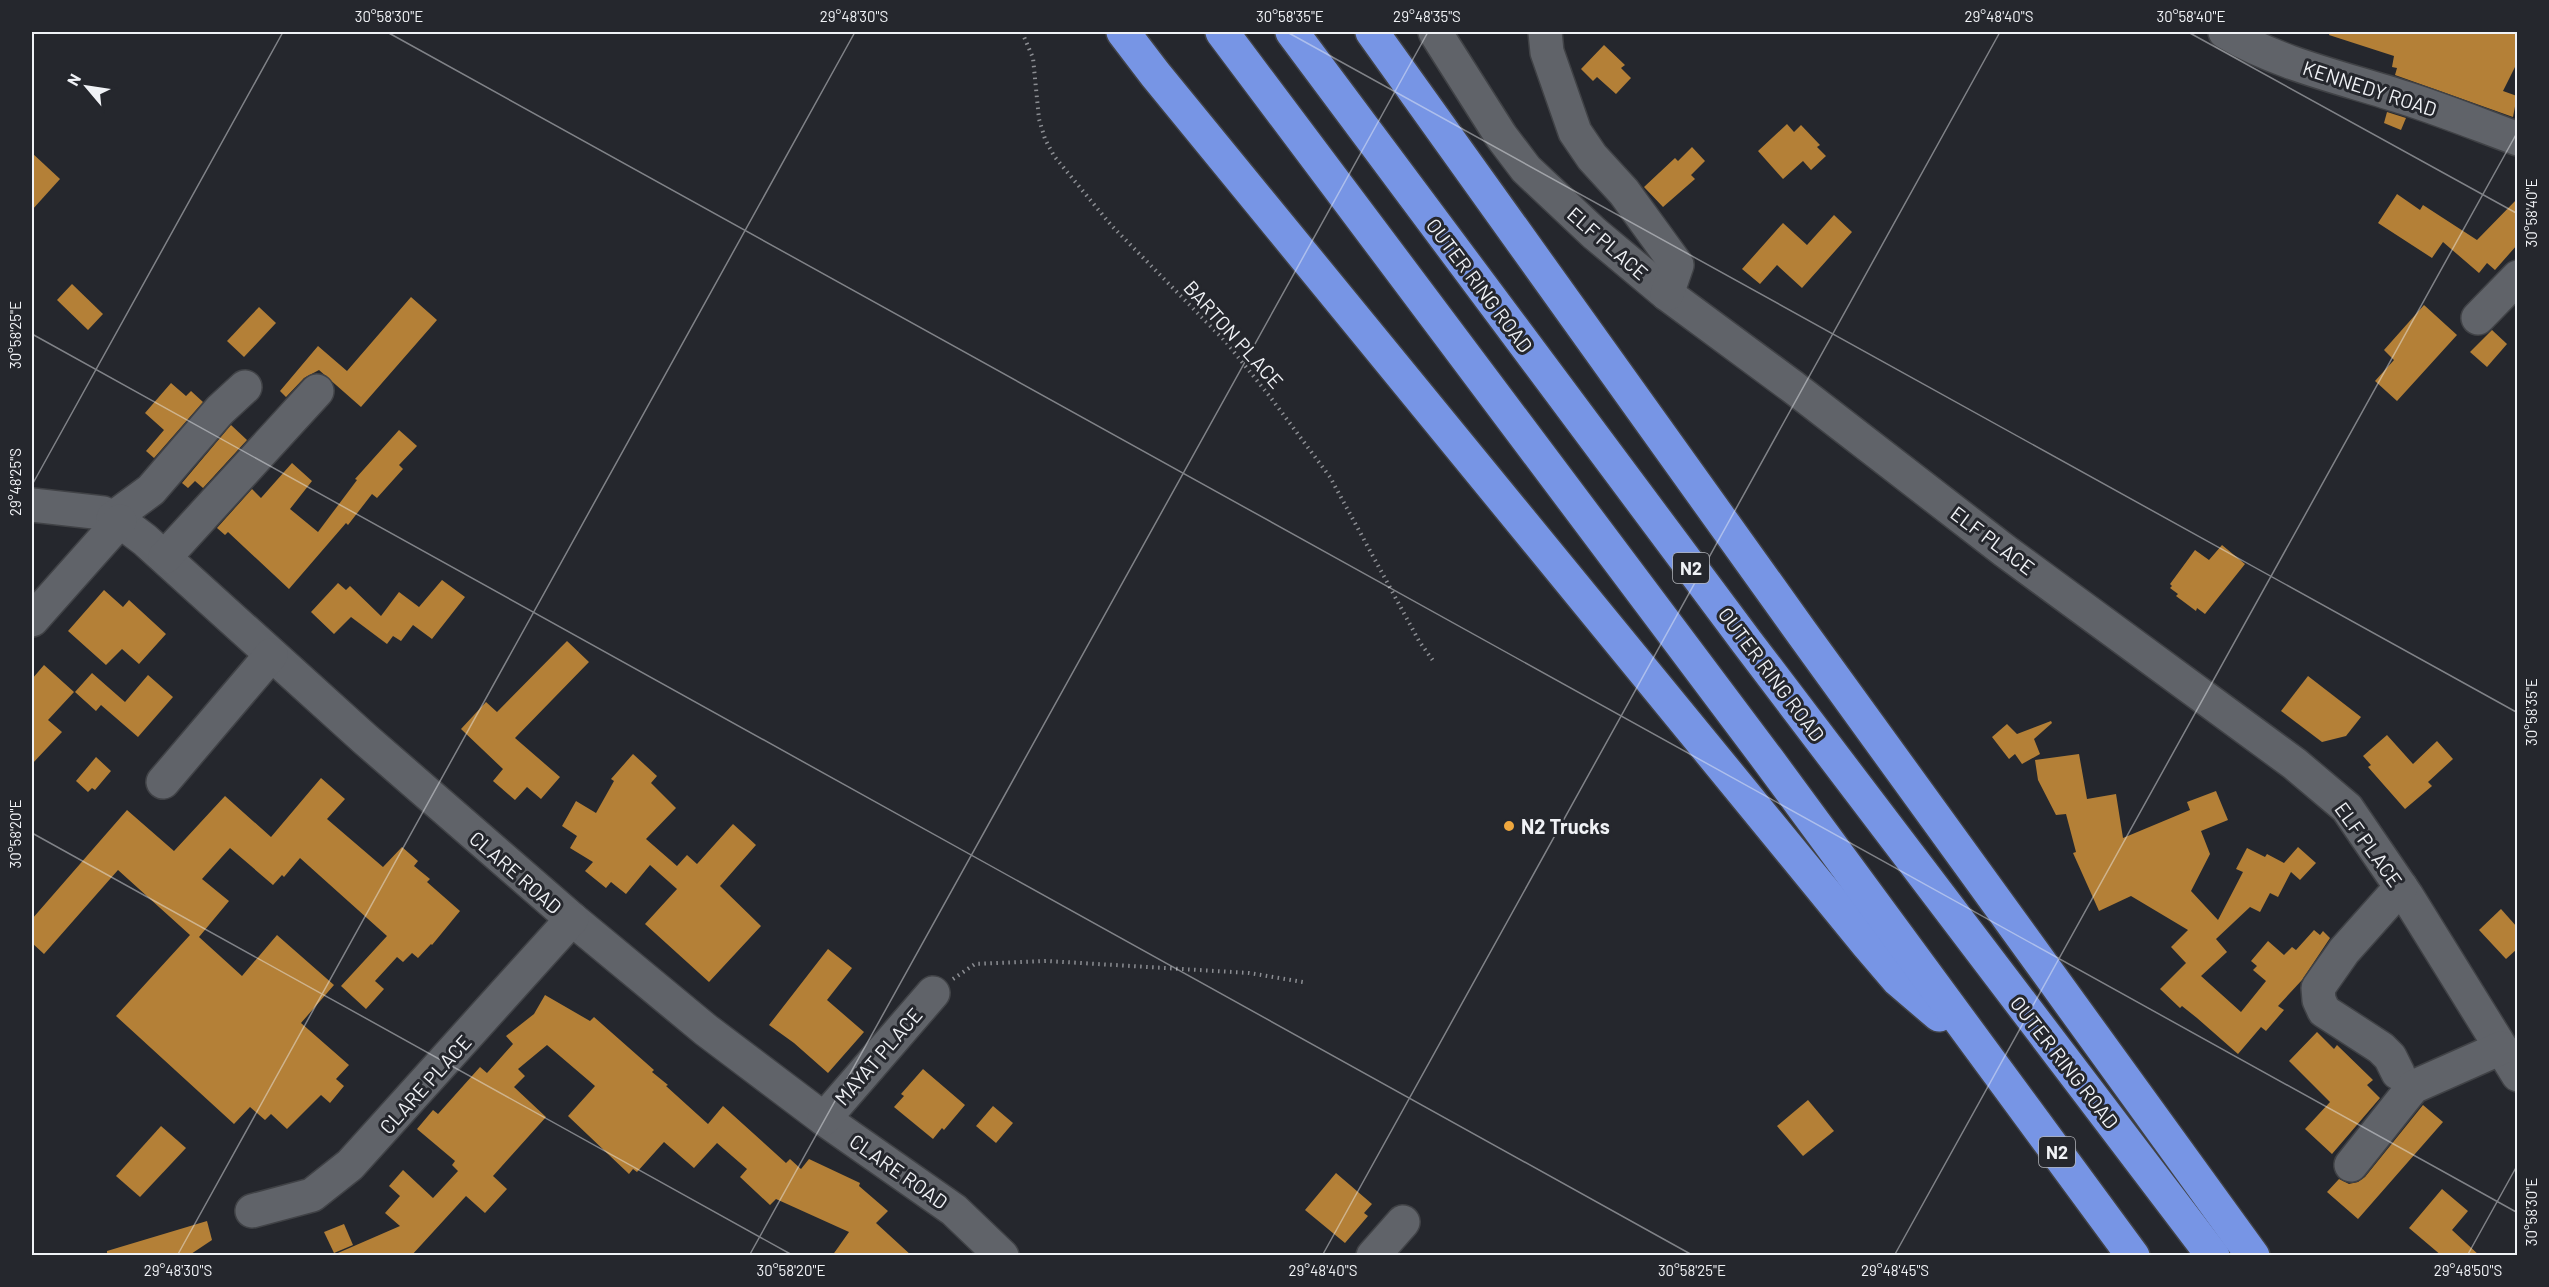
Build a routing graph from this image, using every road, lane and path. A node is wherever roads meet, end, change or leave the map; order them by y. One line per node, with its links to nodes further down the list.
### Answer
1 (1022, 32): 22 (path, BARTON PLACE)
2 (1101, 32): 10 (highway)
3 (1123, 32): 10 (highway)
4 (1222, 32): 28 (highway, N2)
5 (1292, 32): 38 (highway, OUTER RING ROAD / N2)
6 (1372, 32): 39 (highway)
7 (1435, 32): 13 (street, ELF PLACE)
8 (1545, 32): 13 (street)
9 (2225, 32): 11 (street, KENNEDY ROAD)
10 (1155, 74): 28 (highway)
11 (2517, 139)
12 (2517, 277): 14 (street)
13 (1667, 294): 24 (street, ELF PLACE)
14 (2478, 318)
15 (245, 387): 18 (street)
16 (317, 391): 19 (street)
17 (32, 505): 18 (street, CLARE ROAD)
18 (116, 519): 19 (street, CLARE ROAD); 20 (street)
19 (165, 557): 21 (street, CLARE ROAD)
20 (32, 620)
21 (271, 655): 23 (street); 25 (street, CLARE ROAD)
22 (1434, 662)
23 (163, 782)
24 (2401, 887): 29 (street, ELF PLACE); 30 (street)
25 (572, 919): 31 (street, CLARE ROAD); 33 (street, CLARE PLACE)
26 (1303, 982): 27 (path)
27 (933, 993): 31 (street, MAYAT PLACE)
28 (1980, 1049): 37 (highway, N2)
29 (2509, 1061): 32 (street)
30 (2398, 1073)
31 (824, 1119): 35 (street, CLARE ROAD)
32 (2351, 1165)
33 (252, 1211)
34 (1403, 1222): 36 (street)
35 (1002, 1256)
36 (1373, 1256)
37 (2133, 1256)
38 (2213, 1256)
39 (2253, 1256)

